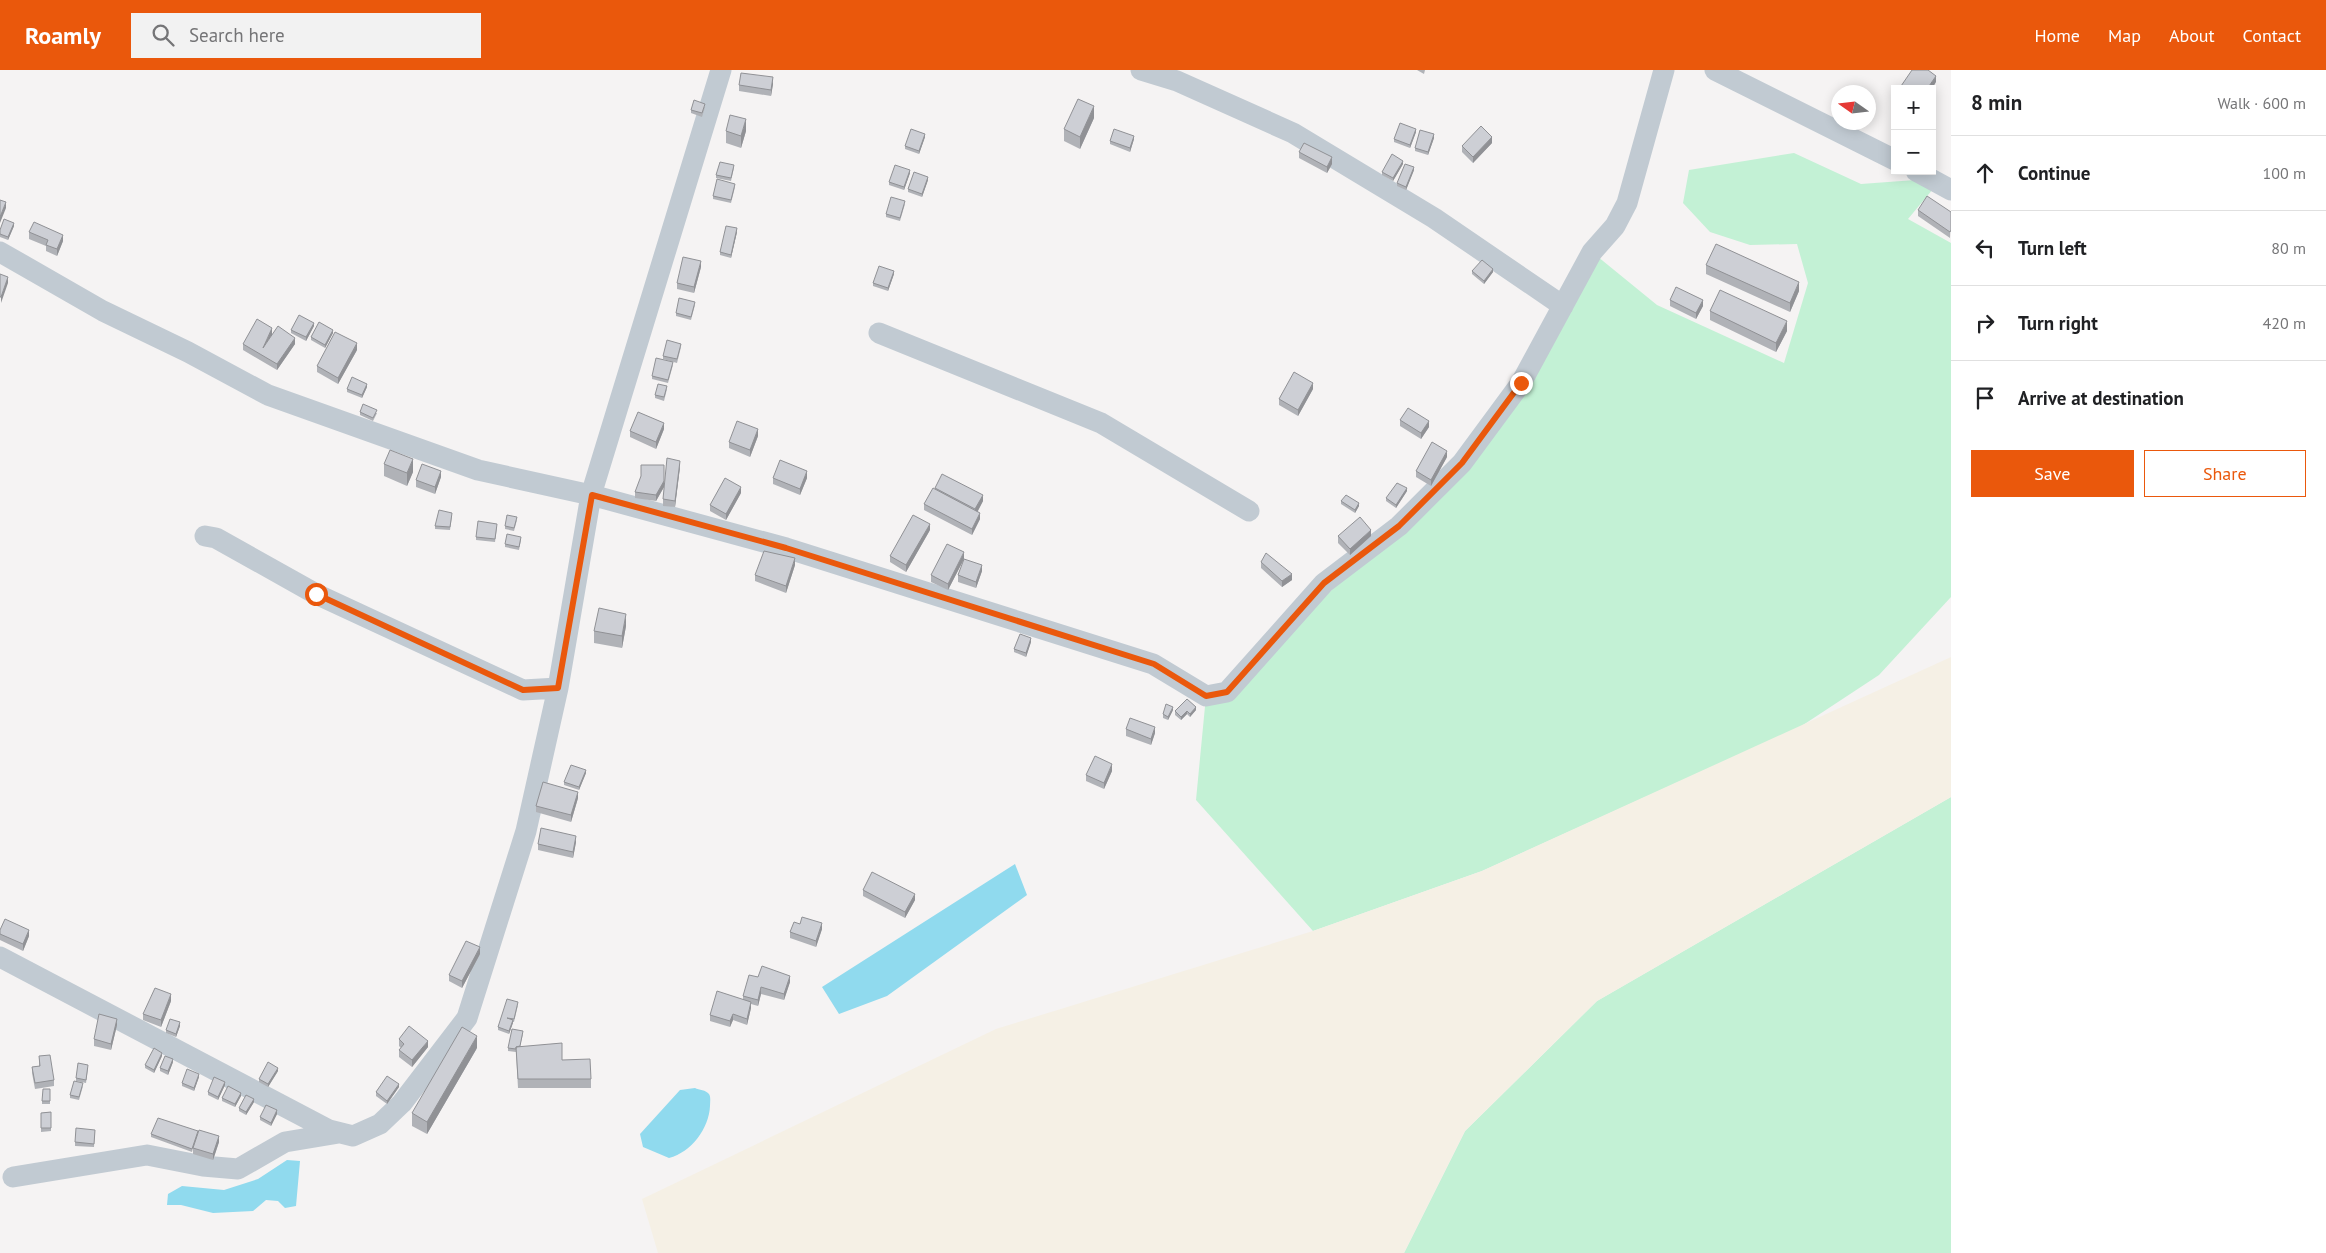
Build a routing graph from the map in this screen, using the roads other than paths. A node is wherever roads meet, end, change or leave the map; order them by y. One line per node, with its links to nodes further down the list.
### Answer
1 (721, 70): 11 (street)
2 (1141, 70): 9 (street)
3 (1664, 70): 9 (street)
4 (1715, 70): 5 (street)
5 (1891, 158)
6 (1923, 175): 7 (street)
7 (1951, 190)
8 (0, 252): 11 (street)
9 (1563, 306): 11 (street)
10 (879, 333): 12 (street)
11 (592, 495): 14 (street)
12 (1249, 511)
13 (205, 536): 14 (street)
14 (558, 688): 16 (street)
15 (0, 957): 16 (street)
16 (339, 1132): 17 (street)
17 (13, 1177)

